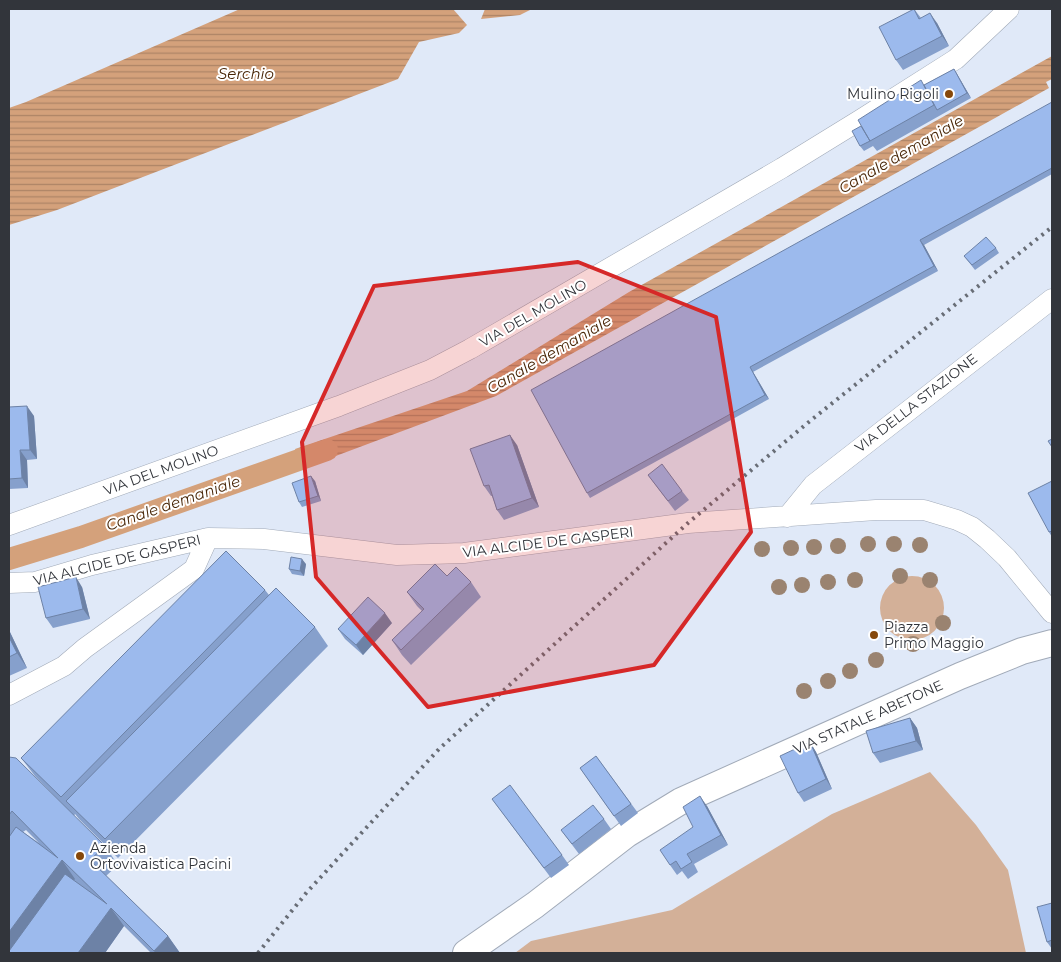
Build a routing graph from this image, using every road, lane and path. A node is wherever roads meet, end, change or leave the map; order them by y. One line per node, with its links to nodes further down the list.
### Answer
1 (1010, 9): 4 (street, VIA DEL MOLINO)
2 (1052, 299): 3 (street, VIA DELLA STAZIONE)
3 (787, 517): 5 (street, VIA ALCIDE DE GASPERI); 7 (street, VIA ALCIDE DE GASPERI)
4 (9, 525)
5 (208, 538): 6 (street, VIA ALCIDE DE GASPERI); 9 (street)
6 (9, 583)
7 (1052, 613)
8 (1052, 643): 10 (main road, VIA STATALE ABETONE)
9 (9, 695)
10 (466, 953)

